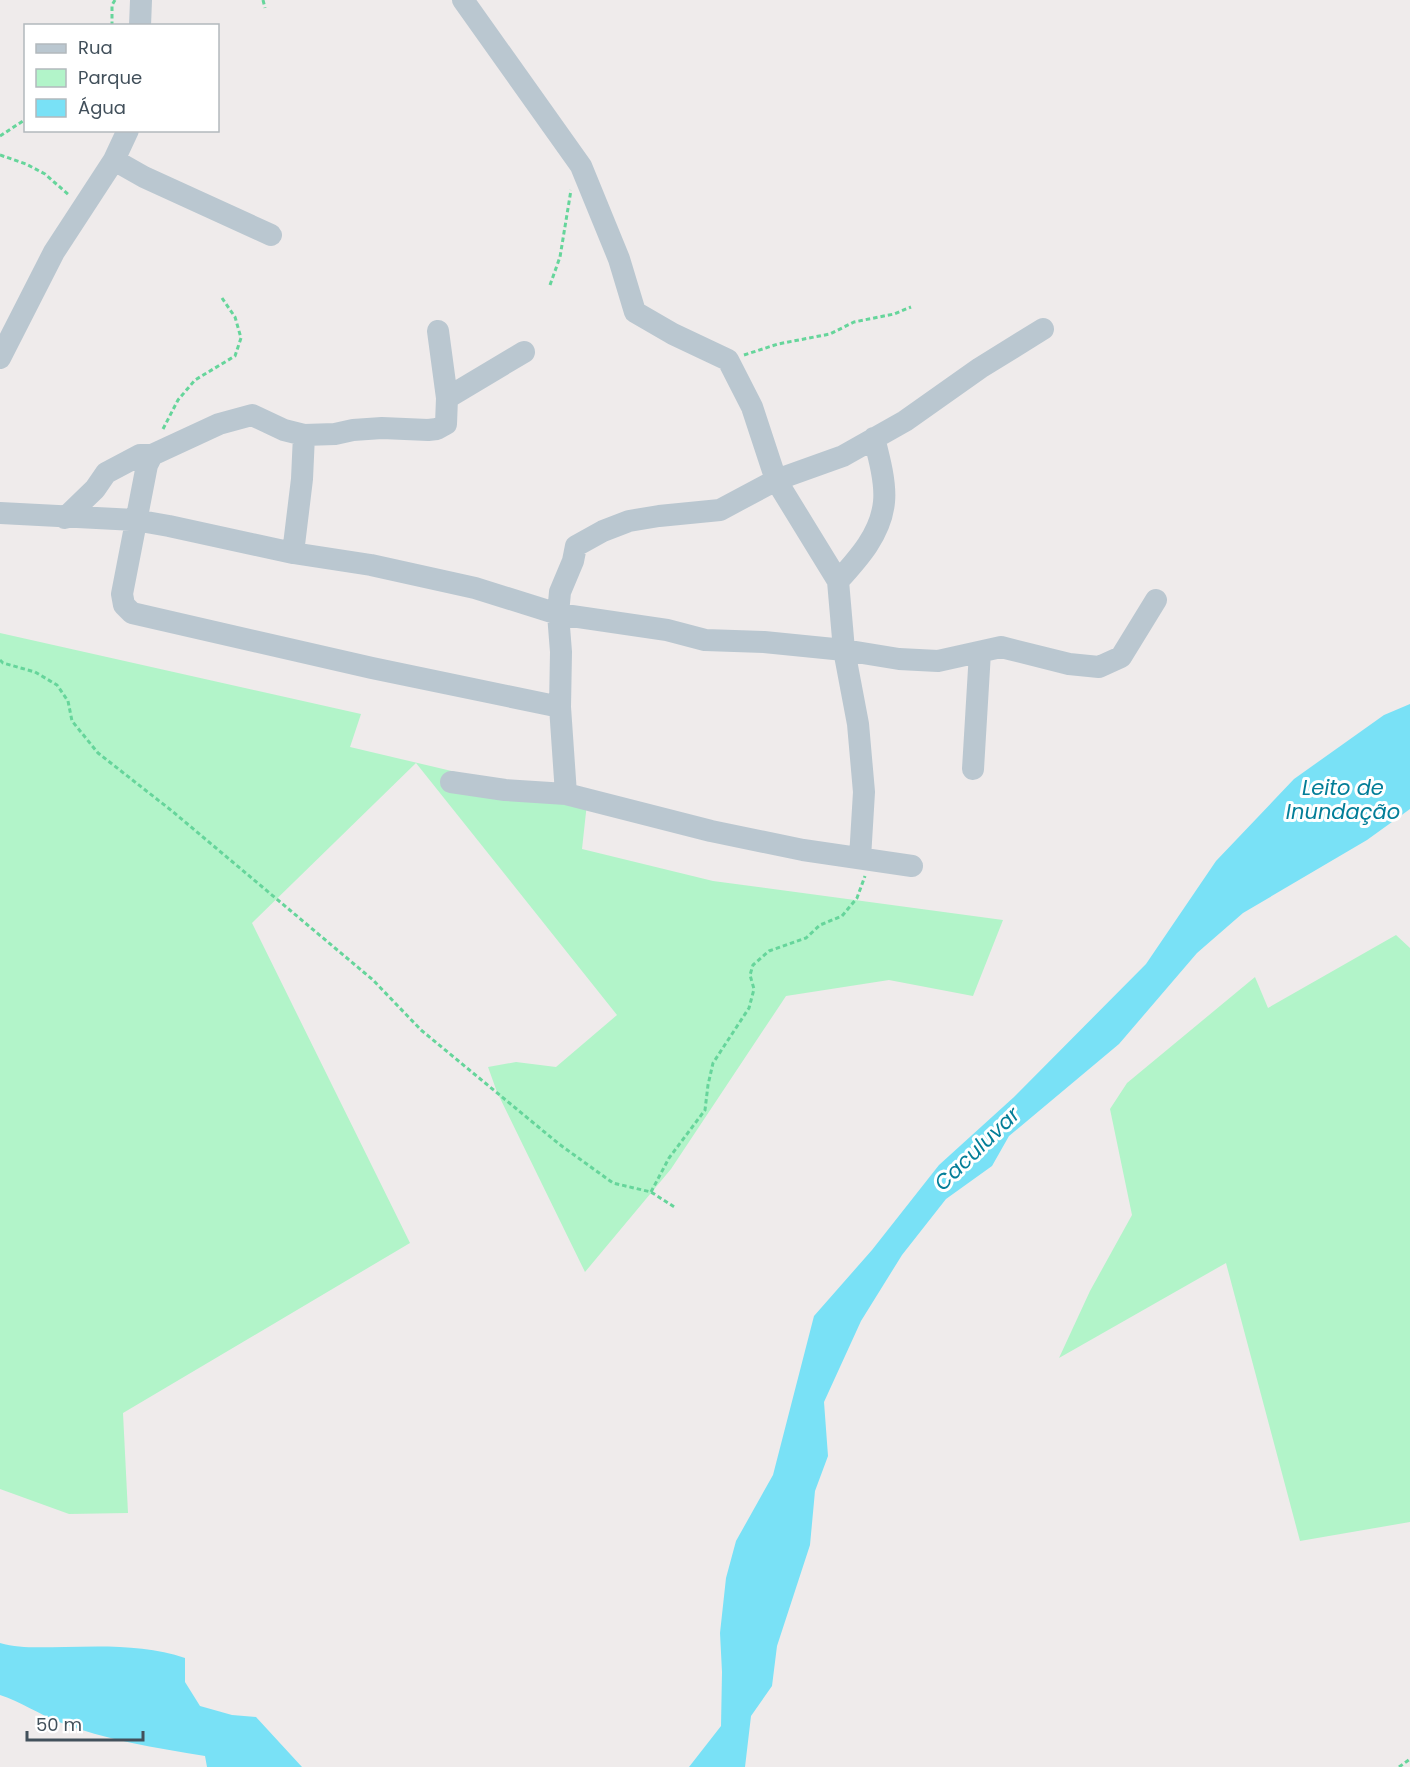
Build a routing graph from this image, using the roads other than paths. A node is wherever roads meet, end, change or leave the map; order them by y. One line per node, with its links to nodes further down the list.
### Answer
1 (141, 0): 3 (street)
2 (463, 0): 15 (street)
3 (140, 24)
4 (127, 132): 5 (street)
5 (114, 160): 6 (street); 10 (street)
6 (271, 235)
7 (1043, 329): 13 (street)
8 (438, 331): 11 (street)
9 (524, 352): 11 (street)
10 (0, 358)
11 (447, 398): 12 (street)
12 (304, 435): 14 (street); 19 (street)
13 (874, 438): 15 (street); 20 (street)
14 (152, 455): 17 (street); 18 (street)
15 (776, 480): 20 (street); 22 (street)
16 (0, 513): 17 (street)
17 (65, 518): 18 (street)
18 (135, 520): 19 (street); 25 (street)
19 (292, 553): 22 (street)
20 (837, 581): 23 (street)
21 (1156, 600): 24 (street)
22 (558, 614): 23 (street); 25 (street)
23 (844, 650): 24 (street); 29 (street)
24 (980, 652): 26 (street)
25 (560, 707): 28 (street)
26 (973, 770)
27 (451, 782): 28 (street)
28 (566, 794): 29 (street)
29 (863, 859): 30 (street)
30 (912, 866)

